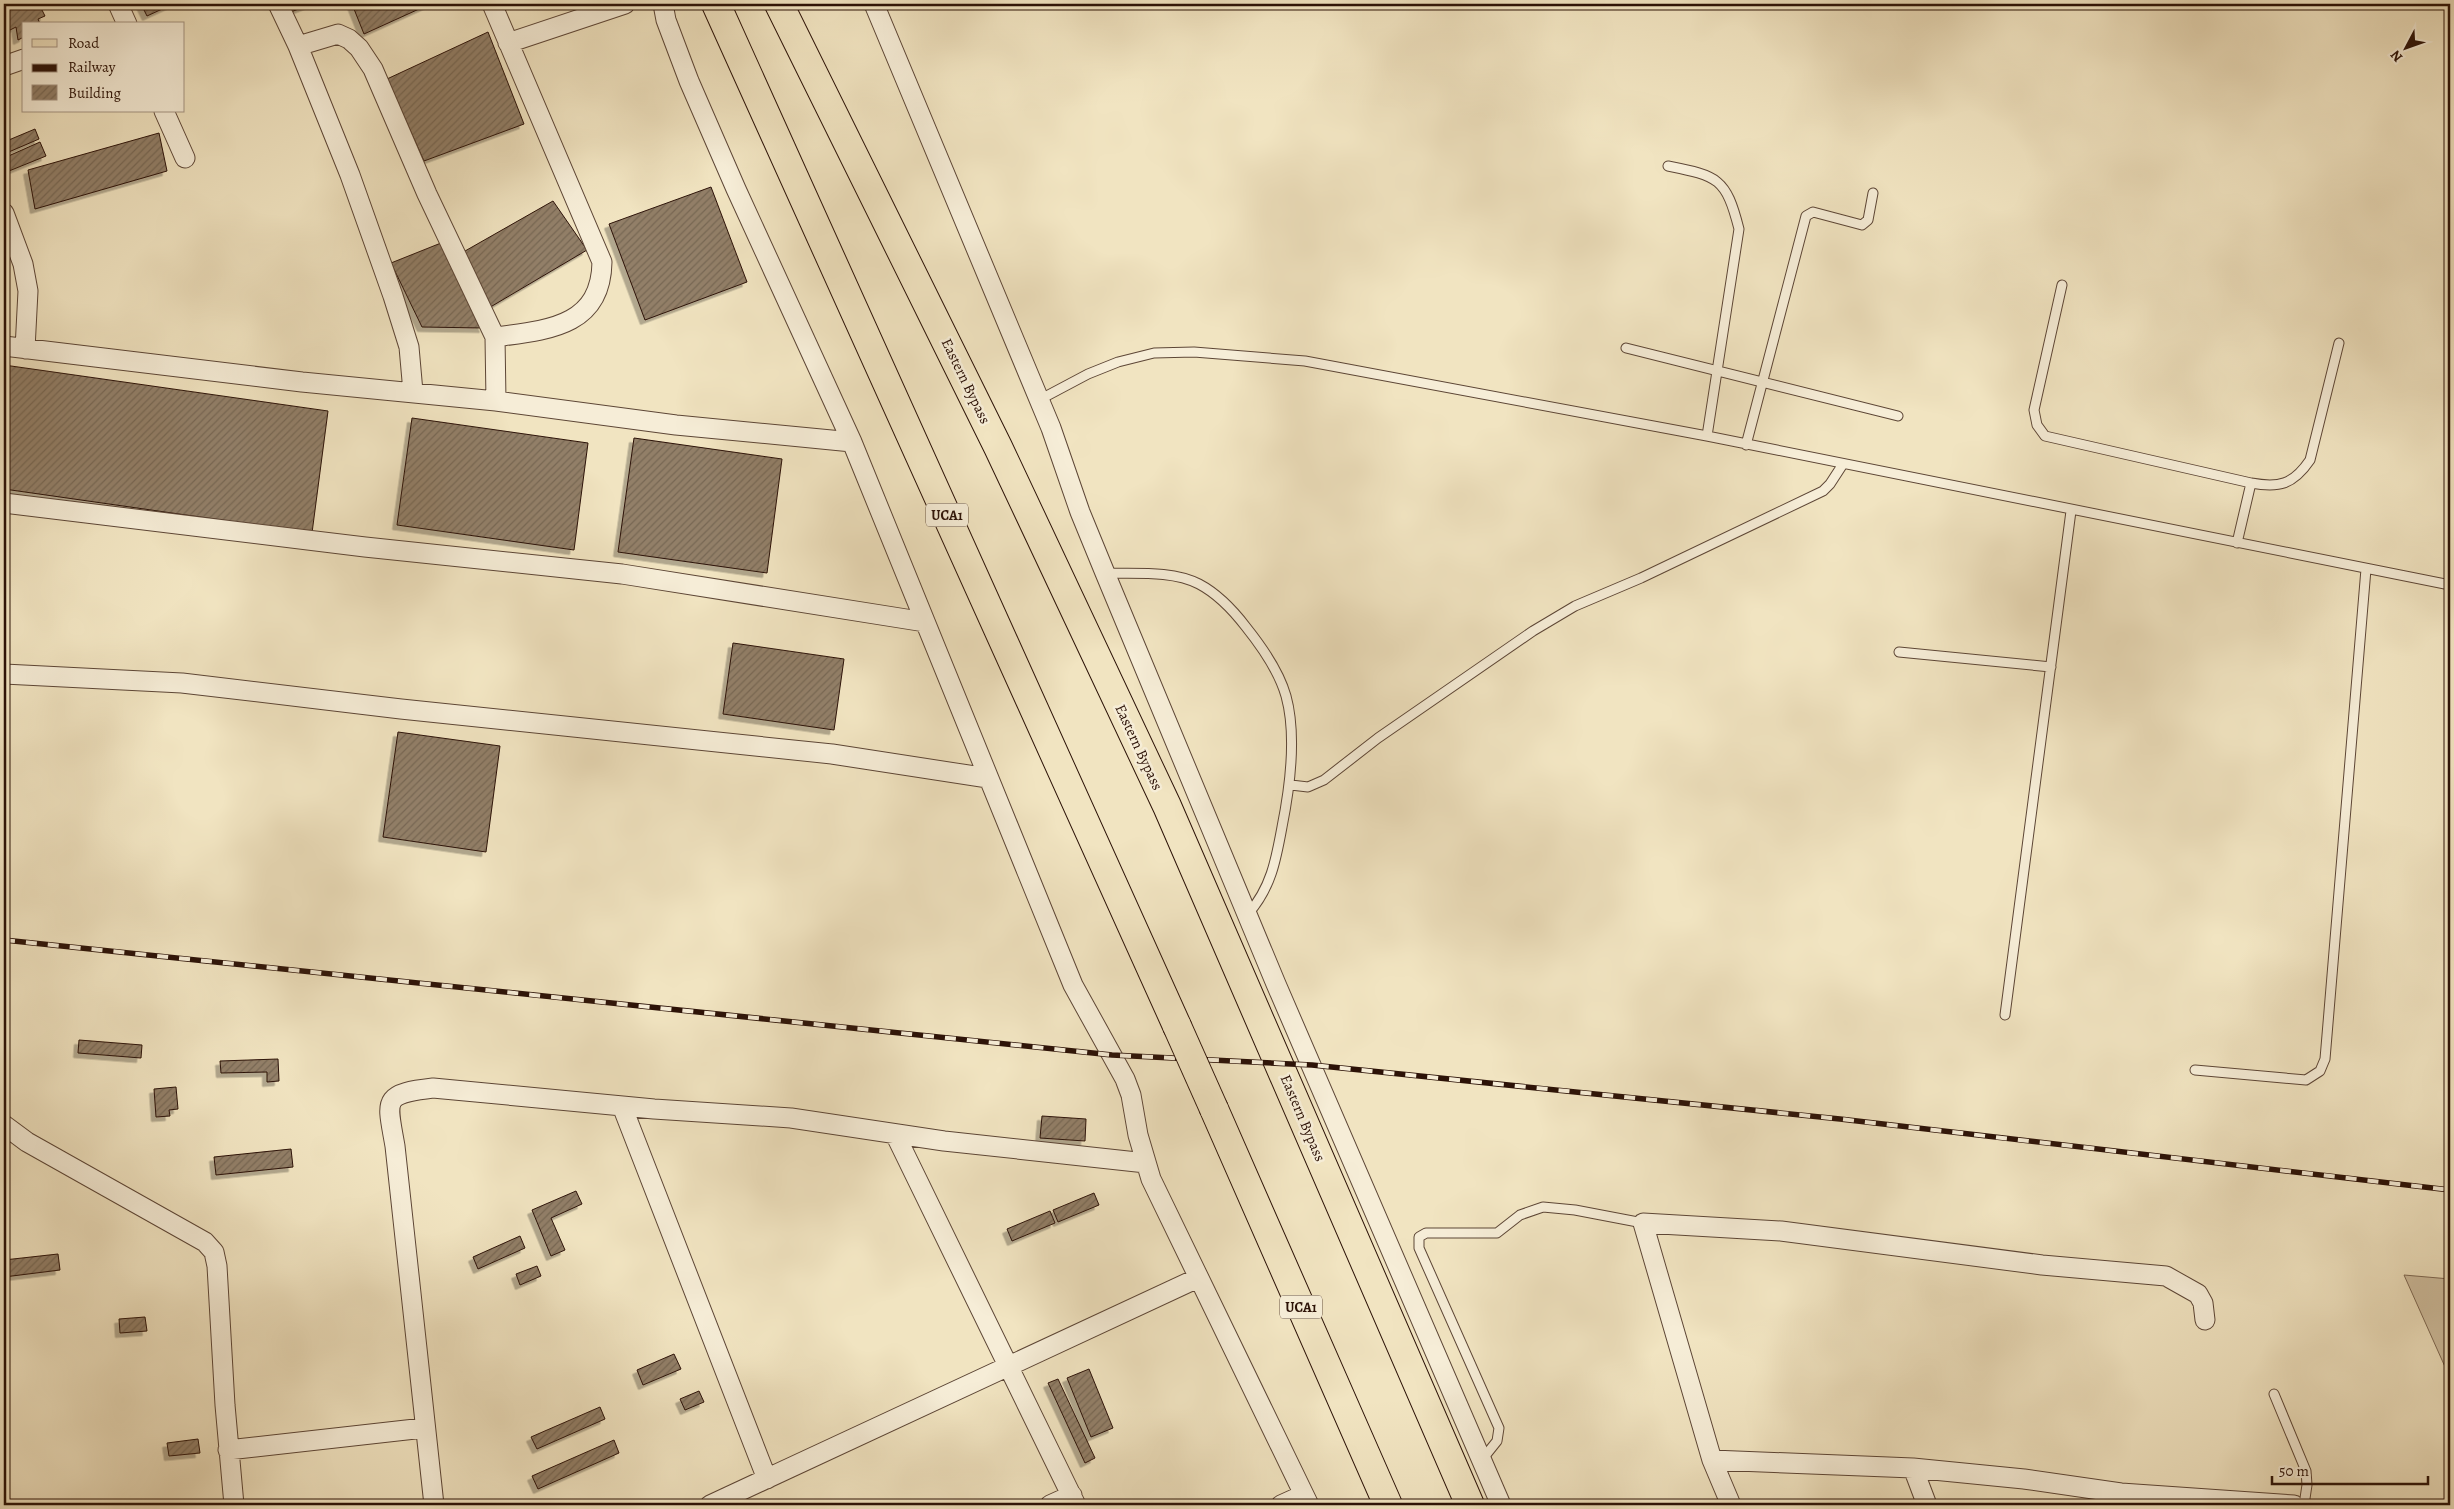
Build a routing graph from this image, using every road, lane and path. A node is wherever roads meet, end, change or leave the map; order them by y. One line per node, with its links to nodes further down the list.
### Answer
1 (118, 4): 9 (street)
2 (278, 4): 11 (street)
3 (492, 4): 10 (street)
4 (625, 4): 10 (street)
5 (663, 4): 32 (street)
6 (716, 4): 74 (main road, UCA1, bridge)
7 (779, 4): 75 (main road, Eastern Bypass)
8 (874, 4): 29 (street)
9 (126, 22)
10 (508, 43): 20 (street)
11 (298, 46): 20 (street); 27 (street)
12 (22, 60): 13 (street)
13 (4, 66)
14 (164, 112): 15 (street)
15 (185, 158)
16 (1668, 166): 25 (lane)
17 (1873, 194): 26 (lane)
18 (4, 213): 24 (street)
19 (2062, 285): 35 (lane)
20 (495, 338): 28 (street)
21 (2339, 343): 35 (lane)
22 (4, 346): 24 (street)
23 (1626, 348): 25 (lane)
24 (25, 349): 27 (street)
25 (1716, 370): 26 (lane); 31 (lane)
26 (1762, 381): 30 (lane); 33 (lane)
27 (413, 392): 28 (street)
28 (496, 400): 32 (street)
29 (1038, 400): 31 (lane); 40 (street)
30 (1898, 416)
31 (1707, 436): 33 (lane)
32 (852, 442): 42 (street)
33 (1746, 445): 34 (lane)
34 (1842, 464): 37 (lane); 47 (lane)
35 (2251, 483): 38 (lane)
36 (4, 503): 42 (street)
37 (2072, 511): 38 (lane); 44 (lane)
38 (2237, 543): 39 (lane)
39 (2366, 569): 41 (lane); 50 (lane)
40 (1105, 573): 47 (lane); 48 (street)
41 (2450, 585)
42 (925, 622): 46 (street)
43 (1899, 652): 44 (lane)
44 (2051, 667): 49 (lane)
45 (4, 674): 46 (street)
46 (988, 778): 54 (street)
47 (1291, 786): 48 (lane)
48 (1248, 914): 63 (street)
49 (2005, 1015)
50 (2195, 1070)
51 (622, 1106): 53 (street); 60 (street); 65 (street)
52 (4, 1125): 61 (street)
53 (895, 1134): 54 (street); 58 (street)
54 (1146, 1163): 56 (street)
55 (1643, 1223): 57 (street); 62 (street); 63 (lane)
56 (1198, 1278): 58 (street); 68 (street)
57 (2205, 1320)
58 (1008, 1366): 65 (street); 67 (street)
59 (2274, 1394): 80 (lane)
60 (424, 1428): 61 (street); 70 (street)
61 (228, 1450): 69 (street)
62 (1712, 1460): 64 (street); 77 (street)
63 (1481, 1461): 76 (street)
64 (1913, 1468): 66 (street); 78 (street)
65 (767, 1479): 71 (street)
66 (2123, 1499): 79 (street)
67 (1074, 1500): 72 (street)
68 (1306, 1500): 73 (street)
69 (234, 1505)
70 (434, 1505)
71 (710, 1505)
72 (1050, 1505)
73 (1281, 1505)
74 (1388, 1505)
75 (1470, 1505)
76 (1501, 1505)
77 (1731, 1505)
78 (1927, 1505)
79 (2294, 1505)
80 (2304, 1505)

